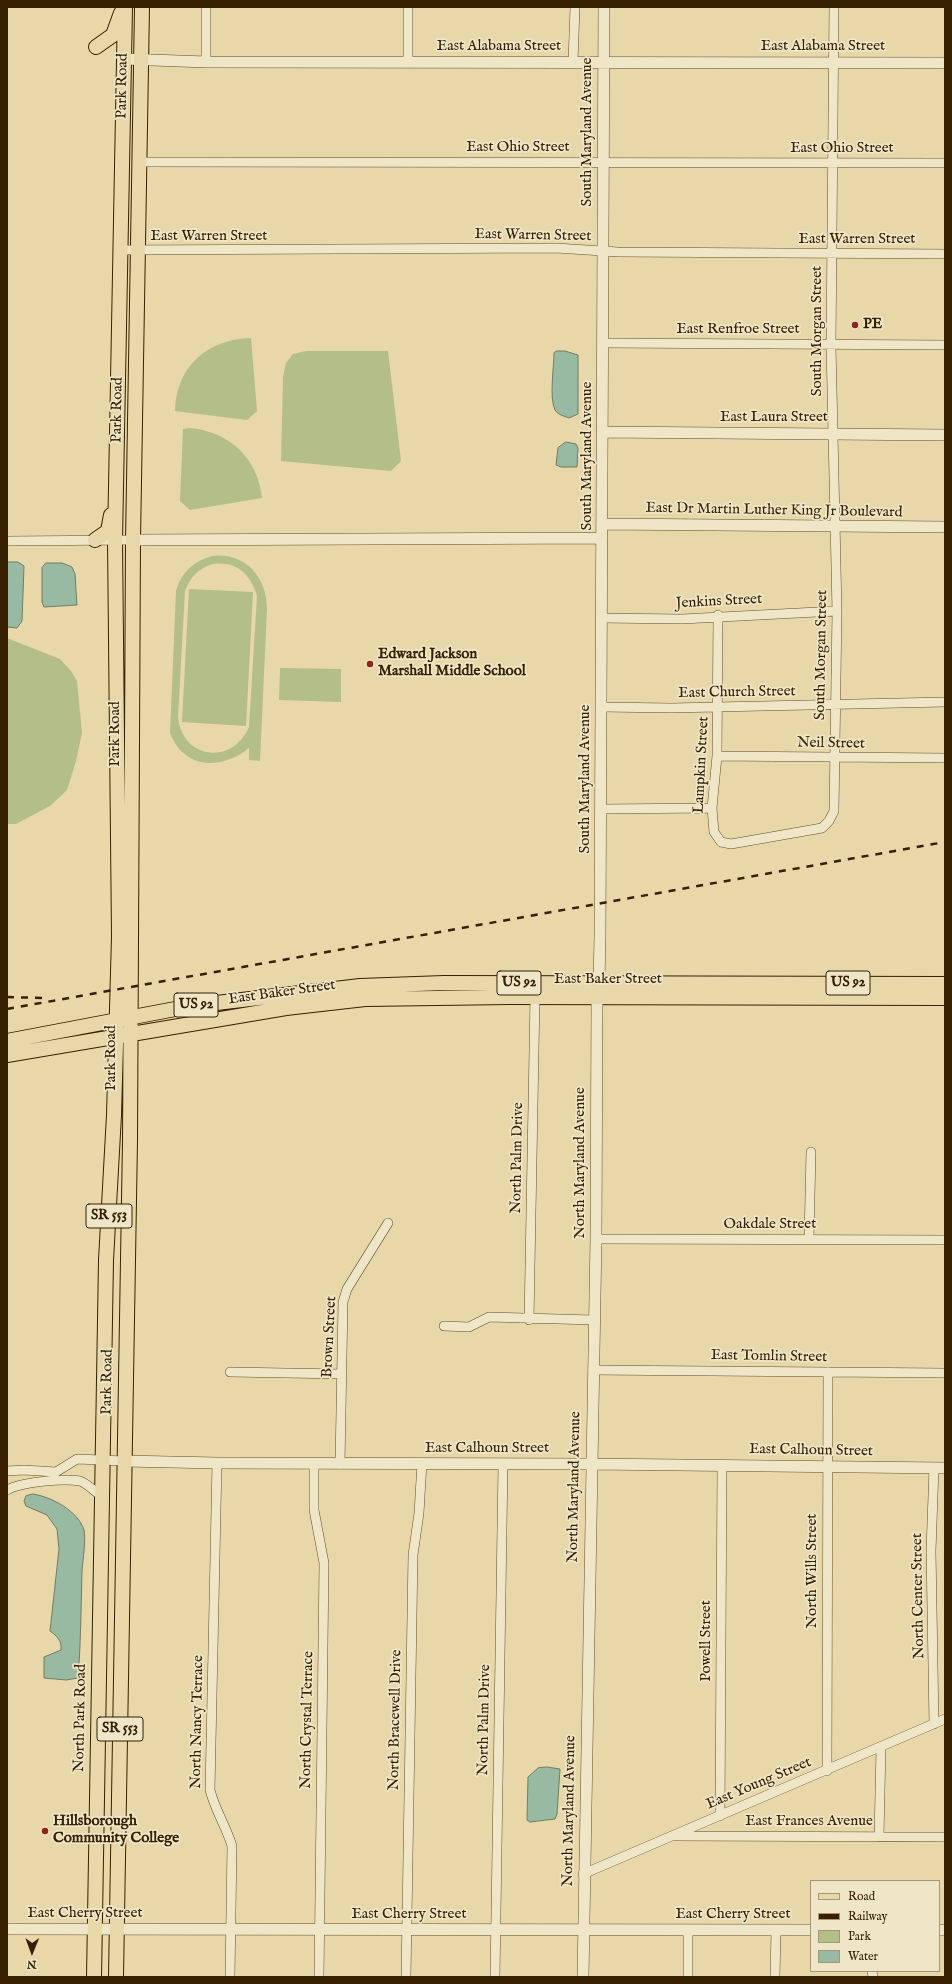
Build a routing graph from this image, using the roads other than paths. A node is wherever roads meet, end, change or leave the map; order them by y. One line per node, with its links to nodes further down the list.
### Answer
1 (124, 7): 9 (main road); 10 (main road, Park Road)
2 (132, 7): 11 (main road)
3 (142, 7): 11 (main road, Park Road)
4 (206, 7): 12 (street)
5 (408, 7): 13 (street)
6 (575, 7): 14 (street)
7 (604, 7): 16 (street, South Maryland Avenue)
8 (834, 7): 15 (street, South Morgan Street)
9 (96, 47)
10 (125, 59): 11 (street, East Alabama Street); 18 (main road, Park Road)
11 (140, 60): 12 (street, East Alabama Street); 19 (main road, Park Road)
12 (206, 62): 13 (street, East Alabama Street)
13 (408, 62): 14 (street, East Alabama Street)
14 (573, 62): 16 (street, East Alabama Street)
15 (832, 62): 16 (street, East Alabama Street); 17 (street, East Alabama Street); 22 (street, South Morgan Street)
16 (603, 63): 20 (street, South Maryland Avenue)
17 (945, 63)
18 (124, 134): 23 (main road, Park Road); 24 (main road)
19 (139, 162): 20 (street, East Ohio Street); 24 (main road, Park Road)
20 (603, 162): 22 (street, East Ohio Street); 25 (street, South Maryland Avenue)
21 (945, 163): 22 (street, East Ohio Street)
22 (832, 164): 26 (street, South Morgan Street)
23 (120, 250): 24 (street, East Warren Street); 31 (main road, Park Road)
24 (137, 251): 25 (street, East Warren Street); 41 (main road, Park Road)
25 (603, 252): 26 (street, East Warren Street); 28 (street, South Maryland Avenue)
26 (832, 254): 27 (street, East Warren Street); 29 (street, South Morgan Street)
27 (945, 254)
28 (603, 343): 29 (street, East Renfroe Street); 32 (street, South Maryland Avenue)
29 (831, 345): 30 (street, East Renfroe Street); 33 (street, South Morgan Street)
30 (945, 345)
31 (117, 425): 39 (main road); 40 (main road, Park Road); 41 (main road)
32 (603, 432): 33 (street, East Laura Street); 35 (street, South Maryland Avenue)
33 (833, 434): 34 (street, East Laura Street); 36 (street, South Morgan Street)
34 (945, 435)
35 (603, 524): 36 (street, East Dr Martin Luther King Jr Boulevard); 38 (street, South Maryland Avenue)
36 (836, 526): 37 (street, East Dr Martin Luther King Jr Boulevard); 43 (street, South Morgan Street)
37 (945, 527)
38 (602, 538): 41 (street); 45 (street, South Maryland Avenue)
39 (95, 540): 40 (street); 42 (street)
40 (115, 540): 41 (street); 46 (main road); 65 (main road, Park Road)
41 (133, 540): 46 (main road, Park Road)
42 (7, 541)
43 (837, 611): 44 (street, Jenkins Street); 48 (street, South Morgan Street)
44 (718, 616): 45 (street, Jenkins Street); 50 (street, Lampkin Street)
45 (602, 618): 49 (street, South Maryland Avenue)
46 (133, 663): 65 (main road, Park Road)
47 (945, 702): 48 (street, East Church Street)
48 (835, 705): 50 (street, East Church Street); 52 (street, South Morgan Street)
49 (602, 707): 50 (street, East Church Street); 55 (street, South Maryland Avenue)
50 (719, 707): 51 (street, Lampkin Street)
51 (718, 756): 52 (street, Neil Street); 54 (street, Lampkin Street)
52 (834, 758): 53 (street, Neil Street); 56 (street, South Morgan Street)
53 (945, 758)
54 (712, 808): 55 (street); 56 (street, Lampkin Street)
55 (601, 809): 60 (street, South Maryland Avenue)
56 (721, 842)
57 (711, 983): 58 (main road, East Baker Street / US 92); 60 (main road, East Baker Street / US 92); 62 (street)
58 (843, 983): 59 (main road, East Baker Street / US 92); 63 (street)
59 (945, 984)
60 (598, 990): 61 (main road, East Baker Street / US 92); 62 (main road, East Baker Street / US 92); 65 (main road, East Baker Street / US 92); 70 (street, North Maryland Avenue)
61 (535, 997): 65 (main road, East Baker Street / US 92); 73 (street, North Palm Drive)
62 (711, 998): 63 (main road, East Baker Street / US 92)
63 (843, 998): 64 (main road, East Baker Street / US 92)
64 (945, 998)
65 (124, 1027): 66 (main road, US 92); 67 (main road, US 92); 81 (main road, Park Road / SR 553); 82 (main road, Park Road / SR 553)
66 (7, 1041)
67 (7, 1055)
68 (811, 1152): 71 (street)
69 (388, 1223): 80 (street, Brown Street)
70 (596, 1239): 71 (street, Oakdale Street); 74 (street, North Maryland Avenue)
71 (809, 1239): 72 (street, Oakdale Street)
72 (945, 1240)
73 (529, 1320): 74 (street); 75 (street)
74 (593, 1320): 76 (street, North Maryland Avenue)
75 (444, 1326)
76 (593, 1370): 78 (street, East Tomlin Street); 88 (street, North Maryland Avenue)
77 (230, 1372): 80 (street)
78 (828, 1372): 79 (street, East Tomlin Street); 90 (street, North Wills Street)
79 (945, 1373)
80 (342, 1374): 86 (street, Brown Street)
81 (103, 1460): 82 (street); 93 (street); 95 (main road, North Park Road / SR 553)
82 (124, 1461): 83 (street, East Calhoun Street); 108 (main road, SR 553)
83 (217, 1463): 85 (street, East Calhoun Street); 109 (street, North Nancy Terrace)
84 (422, 1463): 86 (street, East Calhoun Street); 87 (street, East Calhoun Street); 111 (street, North Bracewell Drive)
85 (314, 1464): 86 (street, East Calhoun Street); 110 (street, North Crystal Terrace)
86 (340, 1464)
87 (503, 1464): 88 (street, East Calhoun Street); 106 (street, North Palm Drive)
88 (591, 1464): 89 (street, East Calhoun Street); 104 (street, North Maryland Avenue)
89 (722, 1466): 90 (street, East Calhoun Street); 100 (street, Powell Street)
90 (828, 1467): 91 (street, East Calhoun Street); 99 (street, North Wills Street)
91 (939, 1468): 97 (street, North Center Street)
92 (10, 1471): 93 (street); 94 (street)
93 (56, 1476): 94 (street); 95 (street)
94 (11, 1488)
95 (103, 1497): 107 (main road, North Park Road / SR 553)
96 (945, 1719): 97 (street, East Young Street)
97 (934, 1724): 98 (street, East Young Street)
98 (881, 1747): 99 (street, East Young Street); 102 (street)
99 (826, 1771): 100 (street, East Young Street)
100 (720, 1816): 101 (street, East Young Street)
101 (673, 1836): 102 (street, East Frances Avenue); 104 (street, East Young Street)
102 (879, 1837): 103 (street, East Frances Avenue)
103 (945, 1837)
104 (584, 1874): 112 (street, North Maryland Avenue)
105 (7, 1929): 107 (street, East Cherry Street)
106 (495, 1929): 111 (street, East Cherry Street); 112 (street, East Cherry Street); 121 (street, North Palm Drive)
107 (94, 1930): 108 (street, East Cherry Street); 116 (main road, North Park Road / SR 553)
108 (117, 1930): 109 (street, East Cherry Street); 117 (main road, SR 553)
109 (230, 1930): 110 (street, East Cherry Street); 118 (street, North Nancy Terrace)
110 (320, 1930): 111 (street, East Cherry Street); 119 (street, North Crystal Terrace)
111 (407, 1930): 120 (street, North Bracewell Drive)
112 (583, 1930): 113 (street, East Cherry Street); 122 (street, North Maryland Avenue)
113 (688, 1930): 114 (street, East Cherry Street); 123 (street)
114 (776, 1930): 115 (street, East Cherry Street); 124 (street)
115 (810, 1930)
116 (94, 1977)
117 (116, 1977)
118 (230, 1977)
119 (319, 1977)
120 (406, 1977)
121 (495, 1977)
122 (582, 1977)
123 (688, 1977)
124 (775, 1977)

